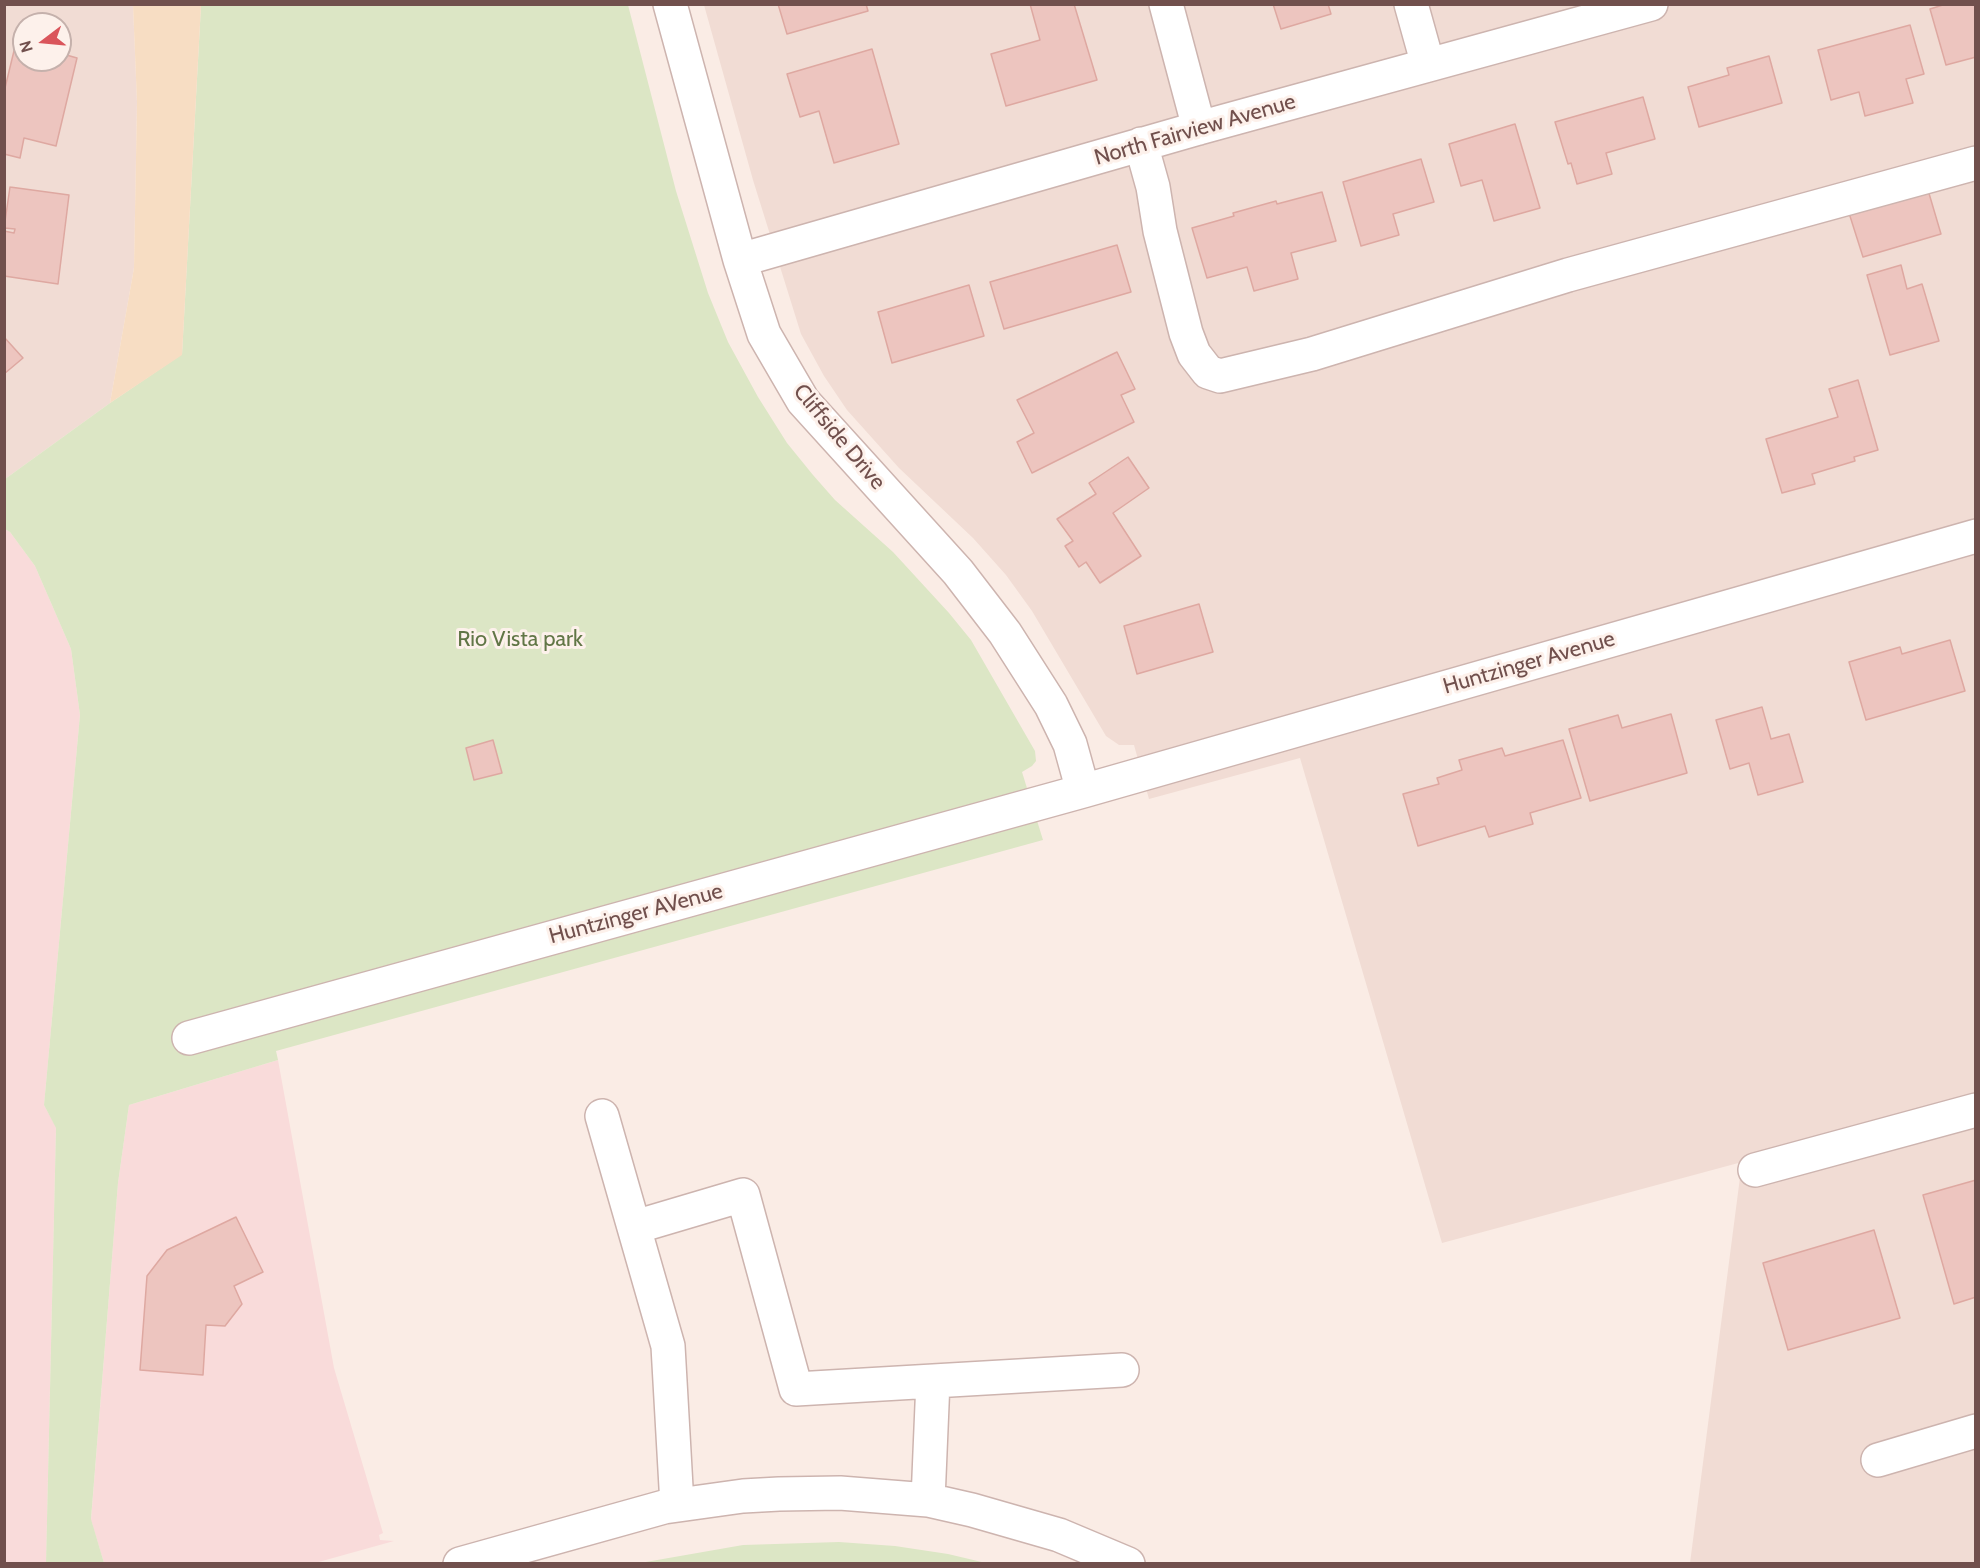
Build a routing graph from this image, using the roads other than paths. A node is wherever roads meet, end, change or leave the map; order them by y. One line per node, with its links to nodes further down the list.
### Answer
1 (670, 4): 9 (street, Cliffside Drive)
2 (1166, 4): 6 (street)
3 (1411, 4): 5 (street)
4 (1651, 4): 5 (street, North Fairview Avenue)
5 (1428, 65): 6 (street, North Fairview Avenue)
6 (1199, 128): 7 (street, North Fairview Avenue)
7 (1141, 144): 8 (street); 9 (street, North Fairview Avenue)
8 (1976, 163)
9 (740, 260): 11 (street, Cliffside Drive)
10 (1976, 536): 11 (street, Huntzinger Avenue)
11 (1083, 790): 12 (street, Huntzinger AVenue)
12 (189, 1038)
13 (1976, 1110): 15 (street)
14 (602, 1116): 16 (street)
15 (1755, 1170)
16 (635, 1227): 18 (street); 22 (street)
17 (1122, 1370): 18 (street)
18 (933, 1381): 21 (street)
19 (1976, 1431): 20 (street)
20 (1878, 1460)
21 (928, 1500): 22 (street); 24 (street)
22 (677, 1505): 23 (street)
23 (460, 1563)
24 (1128, 1563)

